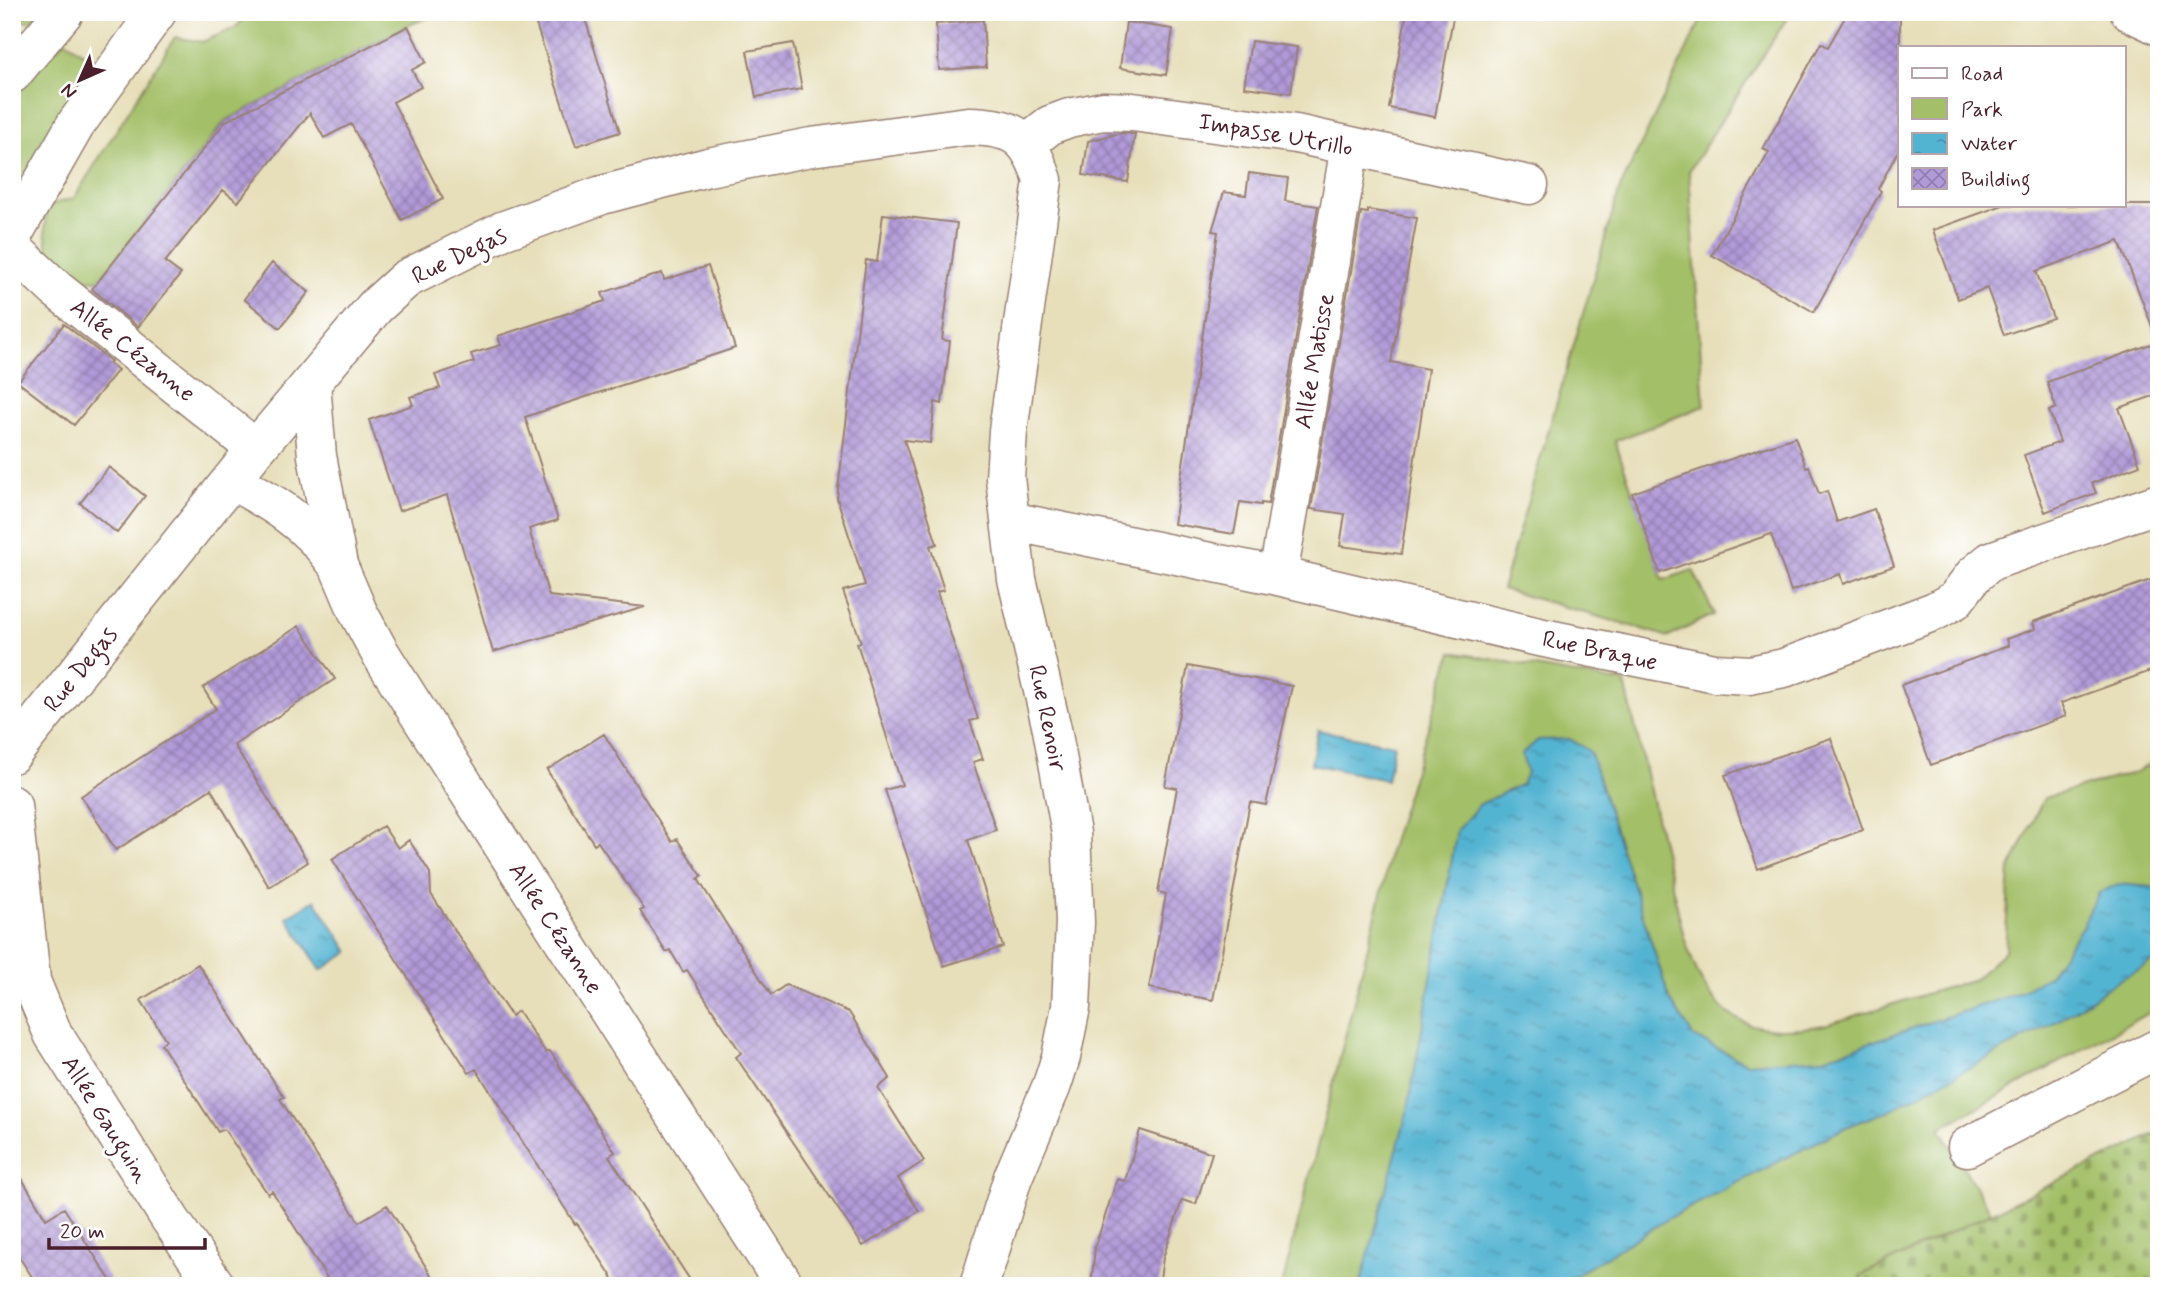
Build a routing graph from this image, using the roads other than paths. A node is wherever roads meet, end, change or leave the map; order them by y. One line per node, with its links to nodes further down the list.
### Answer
1 (64, 12): 5 (street)
2 (157, 12): 9 (street)
3 (2130, 12): 4 (street)
4 (2159, 26)
5 (12, 74)
6 (1027, 143): 7 (street, Impasse Utrillo); 11 (street, Rue Degas); 15 (street, Rue Renoir)
7 (1350, 146): 8 (street, Impasse Utrillo); 17 (street, Allée Matisse)
8 (1529, 185)
9 (12, 236)
10 (12, 248): 12 (street, Allée Cézanne)
11 (311, 383): 12 (street, Rue Degas); 16 (street, Allée Cézanne)
12 (256, 449): 13 (street, Rue Degas)
13 (231, 480): 16 (street, Allée Cézanne); 18 (street, Rue Degas)
14 (2159, 503): 17 (street, Rue Braque)
15 (1011, 521): 17 (street, Rue Braque); 25 (street, Rue Renoir)
16 (338, 565): 24 (street, Allée Cézanne)
17 (1278, 576)
18 (12, 754)
19 (12, 805): 20 (street, Allée Gauguin)
20 (22, 966): 23 (street, Allée Gauguin)
21 (2159, 1048): 22 (street)
22 (1967, 1147)
23 (216, 1286)
24 (785, 1286)
25 (979, 1286)

